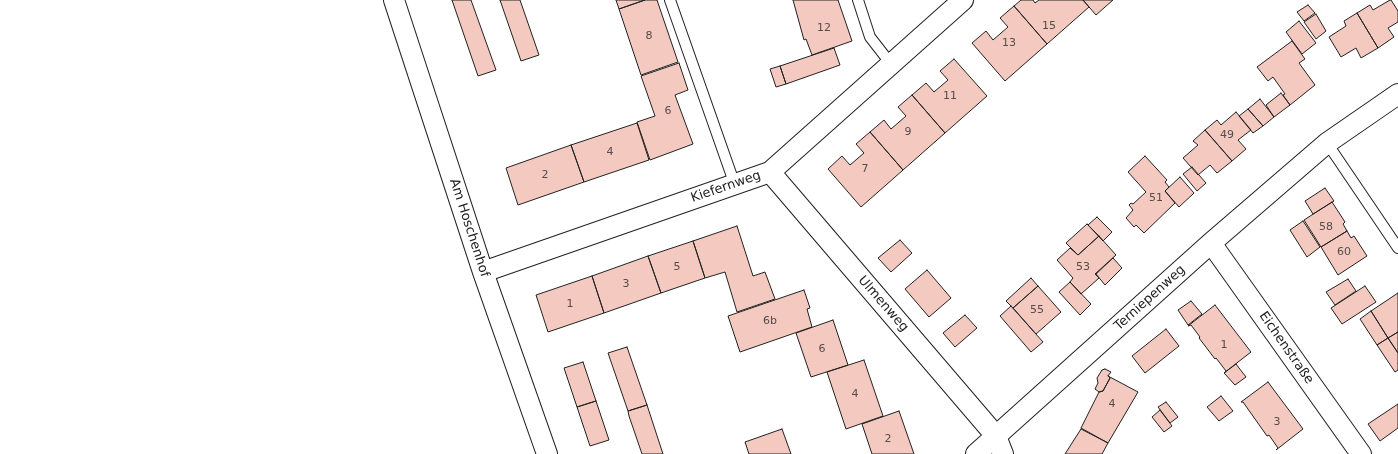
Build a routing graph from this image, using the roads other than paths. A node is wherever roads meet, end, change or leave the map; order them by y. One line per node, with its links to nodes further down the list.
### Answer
1 (394, 0): 12 (street, Am Hoschenhof)
2 (670, 0): 9 (lane)
3 (858, 0): 5 (lane)
4 (963, 0): 5 (street, Kiefernweg)
5 (891, 64): 8 (street, Kiefernweg)
6 (1398, 94): 7 (street, Terniepenweg)
7 (1326, 143): 10 (street, Terniepenweg); 11 (lane)
8 (770, 172): 9 (street, Kiefernweg); 13 (street, Ulmenweg)
9 (735, 185): 12 (street, Kiefernweg)
10 (1211, 243): 13 (street, Terniepenweg); 16 (street, Eichenstraße)
11 (1398, 248)
12 (483, 272): 14 (street, Am Hoschenhof)
13 (999, 445): 15 (street, Terniepenweg)
14 (547, 454)
15 (976, 454)
16 (1360, 454)

